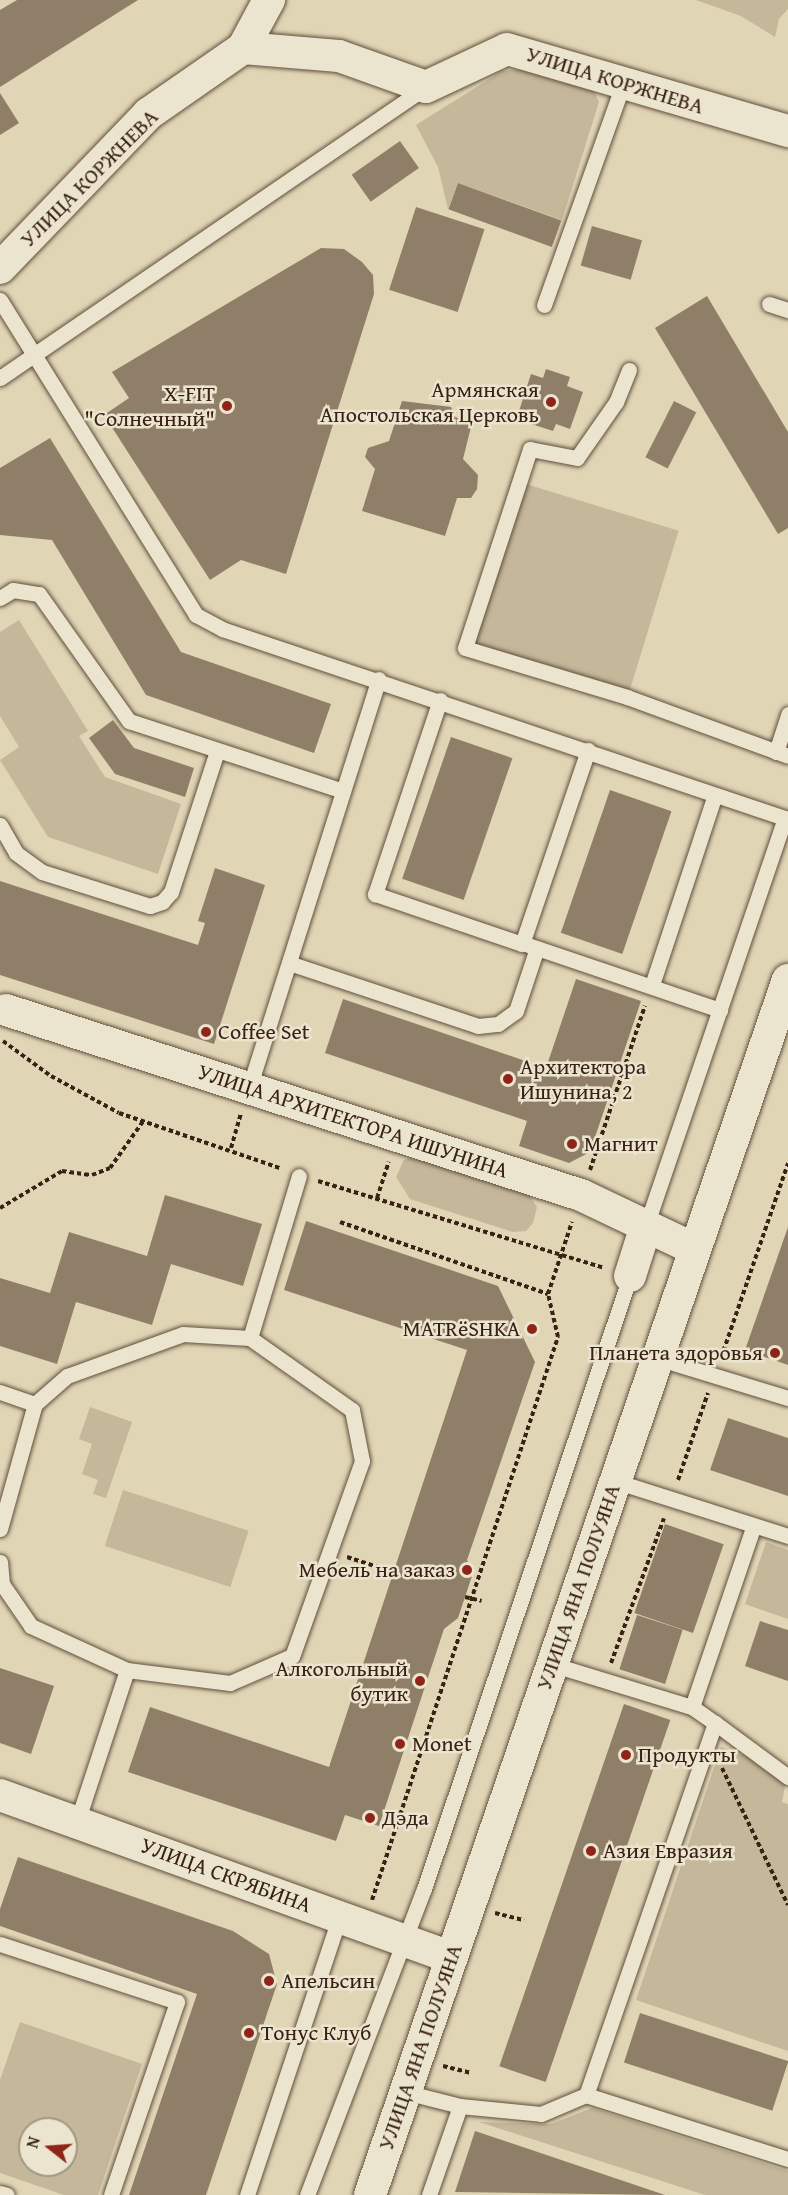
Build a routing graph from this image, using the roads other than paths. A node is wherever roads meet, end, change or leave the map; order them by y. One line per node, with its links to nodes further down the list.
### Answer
1 (269, 0): 2 (street)
2 (243, 48): 4 (street); 6 (street, УЛИЦА КОРЖНЕВА)
3 (623, 84): 4 (street, УЛИЦА КОРЖНЕВА); 5 (street, УЛИЦА КОРЖНЕВА); 9 (lane)
4 (426, 87): 11 (lane)
5 (788, 131)
6 (0, 268)
7 (0, 300): 11 (lane)
8 (769, 304): 10 (lane)
9 (544, 305)
10 (788, 310)
11 (31, 357): 13 (lane); 15 (lane)
12 (629, 370): 20 (lane)
13 (0, 378)
14 (0, 598): 19 (lane)
15 (379, 679): 16 (lane); 21 (lane)
16 (440, 700): 18 (lane); 25 (lane)
17 (788, 714): 20 (lane)
18 (588, 750): 22 (lane); 25 (lane)
19 (217, 751): 21 (lane); 24 (lane)
20 (782, 754)
21 (343, 791): 27 (lane)
22 (715, 795): 23 (lane); 29 (lane)
23 (787, 818): 31 (lane)
24 (0, 825)
25 (522, 944): 26 (lane)
26 (537, 948): 27 (lane); 29 (lane)
27 (289, 963): 32 (lane)
28 (788, 980): 35 (street, УЛИЦА ЯНА ПОЛУЯНА)
29 (652, 986): 31 (lane)
30 (6, 1010): 32 (street, УЛИЦА АРХИТЕКТОРА ИШУНИНА)
31 (720, 1010): 34 (lane)
32 (249, 1088): 34 (street, УЛИЦА АРХИТЕКТОРА ИШУНИНА)
33 (298, 1176): 37 (lane)
34 (645, 1229): 35 (street, УЛИЦА АРХИТЕКТОРА ИШУНИНА); 36 (street)
35 (694, 1250): 38 (street, УЛИЦА ЯНА ПОЛУЯНА)
36 (630, 1276): 55 (lane)
37 (250, 1338): 41 (lane); 48 (lane)
38 (657, 1358): 40 (lane); 42 (street, УЛИЦА ЯНА ПОЛУЯНА)
39 (0, 1392): 41 (lane)
40 (788, 1398)
41 (35, 1404): 44 (lane)
42 (615, 1481): 43 (lane); 47 (street, УЛИЦА ЯНА ПОЛУЯНА)
43 (754, 1525): 45 (lane); 49 (lane)
44 (0, 1529)
45 (788, 1536)
46 (0, 1562): 48 (lane)
47 (551, 1664): 49 (lane); 57 (street, УЛИЦА ЯНА ПОЛУЯНА)
48 (127, 1670): 53 (lane)
49 (692, 1707): 50 (lane)
50 (716, 1723): 51 (lane); 59 (lane)
51 (788, 1777)
52 (0, 1795): 53 (street, УЛИЦА СКРЯБИНА)
53 (77, 1822): 54 (street, УЛИЦА СКРЯБИНА)
54 (352, 1919): 55 (street, УЛИЦА СКРЯБИНА); 65 (lane)
55 (404, 1935): 57 (street, УЛИЦА СКРЯБИНА); 66 (lane)
56 (0, 1944): 64 (lane)
57 (451, 1957): 58 (street, УЛИЦА ЯНА ПОЛУЯНА)
58 (405, 2092): 60 (lane); 67 (street, УЛИЦА ЯНА ПОЛУЯНА)
59 (586, 2095): 60 (lane); 61 (lane)
60 (460, 2106): 68 (lane)
61 (788, 2159)
62 (0, 2193): 63 (lane)
63 (7, 2195)
64 (111, 2195)
65 (247, 2195)
66 (307, 2195)
67 (370, 2195)
68 (429, 2195)

